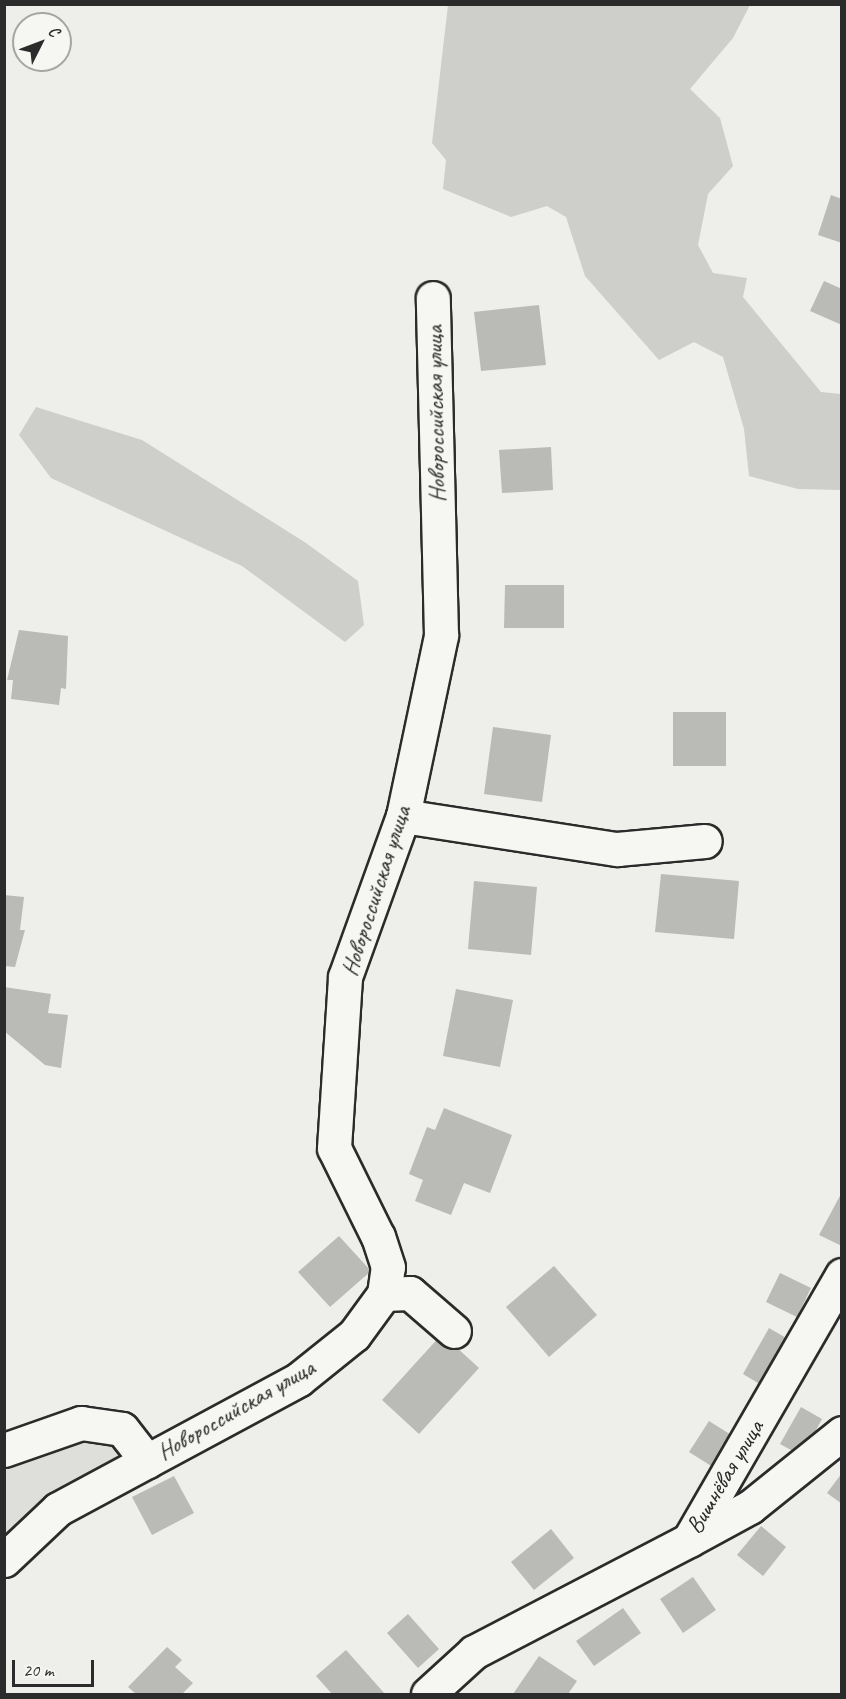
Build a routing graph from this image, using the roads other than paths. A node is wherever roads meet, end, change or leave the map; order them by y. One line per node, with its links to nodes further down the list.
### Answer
1 (433, 298): 2 (street, Новороссийская улица)
2 (403, 816): 3 (street); 5 (street, Новороссийская улица)
3 (705, 841)
4 (842, 1275): 10 (street, Вишнёвая улица)
5 (384, 1294): 6 (street); 9 (street, Новороссийская улица)
6 (454, 1331)
7 (842, 1433): 10 (street)
8 (4, 1450): 9 (street)
9 (147, 1461): 11 (street, Новороссийская улица)
10 (689, 1540): 12 (street, Вишнёвая улица)
11 (4, 1560)
12 (428, 1695)

